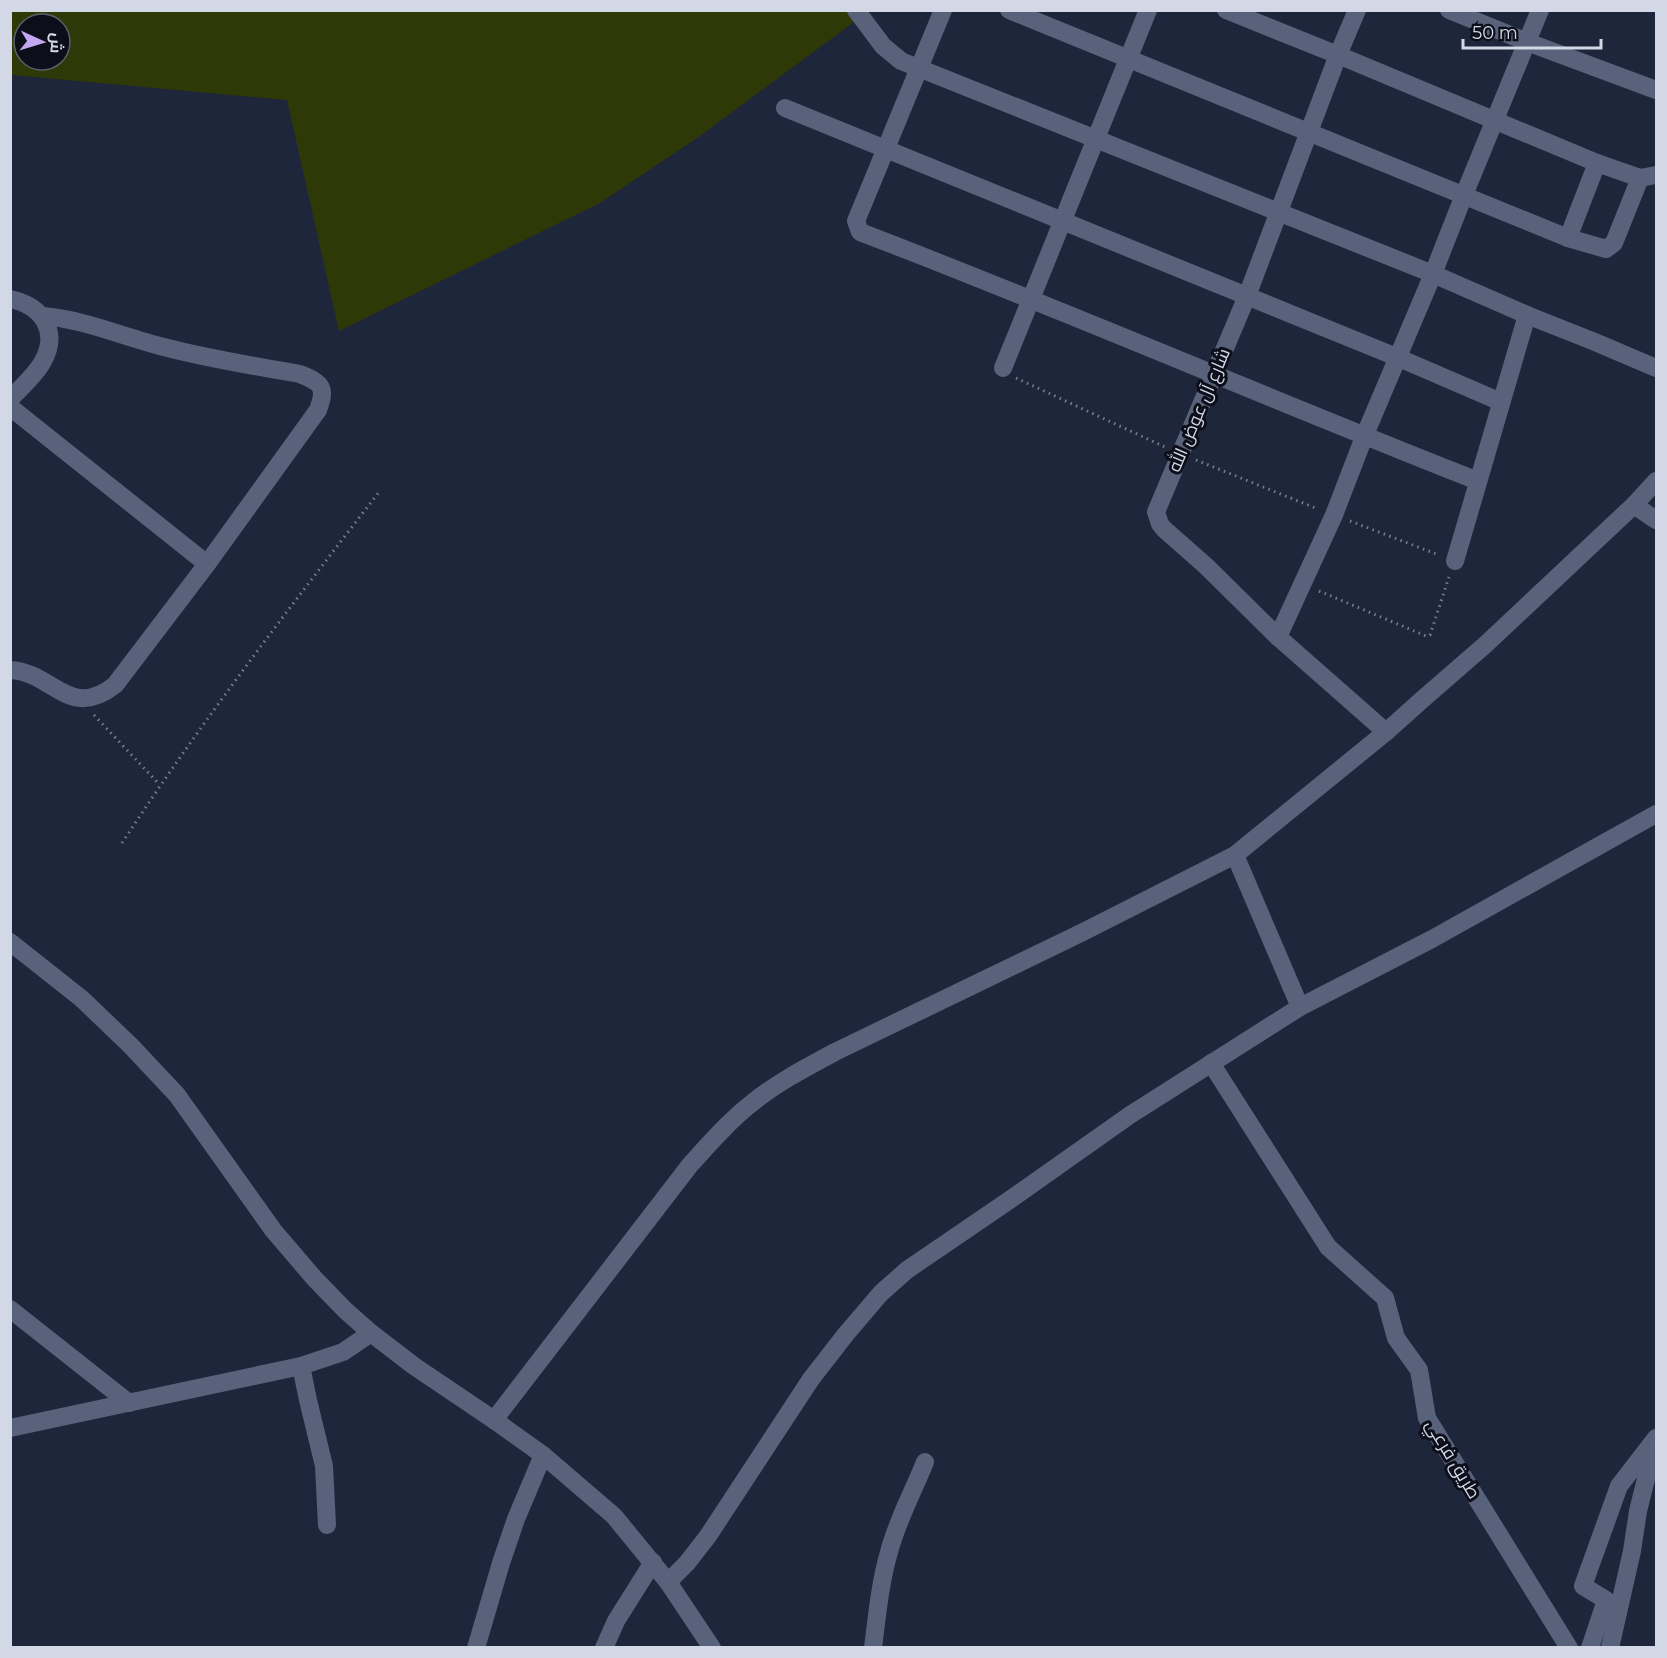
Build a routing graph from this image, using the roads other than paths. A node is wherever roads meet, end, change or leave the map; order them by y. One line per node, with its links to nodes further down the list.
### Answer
1 (856, 10): 12 (street)
2 (944, 10): 12 (street)
3 (1010, 10): 11 (street)
4 (1148, 10): 11 (street)
5 (1226, 10): 10 (street)
6 (1357, 10): 10 (street, شارع آل عوض الله)
7 (1449, 10): 9 (street)
8 (1540, 10): 9 (street)
9 (1527, 42): 13 (street); 15 (street)
10 (1338, 55): 15 (street); 16 (street, شارع آل عوض الله)
11 (1129, 59): 16 (street); 17 (street)
12 (919, 69): 17 (street); 18 (street)
13 (1656, 90)
14 (785, 108): 18 (street)
15 (1495, 120): 19 (street); 21 (street)
16 (1308, 133): 21 (street); 22 (street, شارع آل عوض الله)
17 (1096, 140): 22 (street); 23 (street)
18 (886, 150): 23 (street); 28 (street)
19 (1597, 163): 20 (street); 24 (street)
20 (1652, 175): 24 (street)
21 (1464, 195): 24 (street); 25 (street)
22 (1279, 212): 25 (street); 26 (street, شارع آل عوض الله)
23 (1064, 222): 26 (street); 28 (street)
24 (1568, 238)
25 (1433, 274): 29 (street); 31 (street)
26 (1247, 296): 31 (street); 34 (street, شارع آل عوض الله)
27 (10, 298): 30 (street)
28 (1031, 300): 32 (street); 34 (street)
29 (1527, 315): 33 (street); 36 (street)
30 (42, 316): 35 (street); 44 (street)
31 (1399, 358): 36 (street); 38 (street)
32 (1003, 368)
33 (1656, 368)
34 (1215, 373): 38 (street); 45 (street, شارع آل عوض الله)
35 (10, 399)
36 (1501, 402): 39 (street)
37 (10, 407): 44 (street)
38 (1364, 437): 39 (street); 45 (street)
39 (1478, 481): 43 (street)
40 (1656, 481): 41 (street)
41 (1634, 505): 42 (street); 47 (street)
42 (1656, 520)
43 (1455, 561)
44 (207, 564): 46 (street)
45 (1278, 637): 47 (street, شارع آل عوض الله)
46 (14, 668)
47 (1386, 732): 49 (street)
48 (1656, 814): 51 (street)
49 (1235, 855): 51 (street); 57 (street)
50 (10, 942): 54 (street)
51 (1300, 1007): 52 (street)
52 (1211, 1063): 65 (street); 70 (street, طريق فرعي)
53 (10, 1309): 56 (street)
54 (371, 1333): 55 (street); 57 (street)
55 (301, 1366): 56 (street); 63 (street)
56 (129, 1403): 58 (street)
57 (494, 1420): 61 (street)
58 (10, 1428)
59 (1656, 1438): 71 (street)
60 (1656, 1452): 72 (street)
61 (543, 1455): 64 (street); 66 (street)
62 (926, 1462): 69 (street)
63 (327, 1525)
64 (653, 1562): 65 (street); 67 (street)
65 (668, 1582): 68 (street)
66 (476, 1647)
67 (604, 1647)
68 (712, 1647)
69 (873, 1647)
70 (1569, 1647)
71 (1590, 1647)
72 (1610, 1647)

